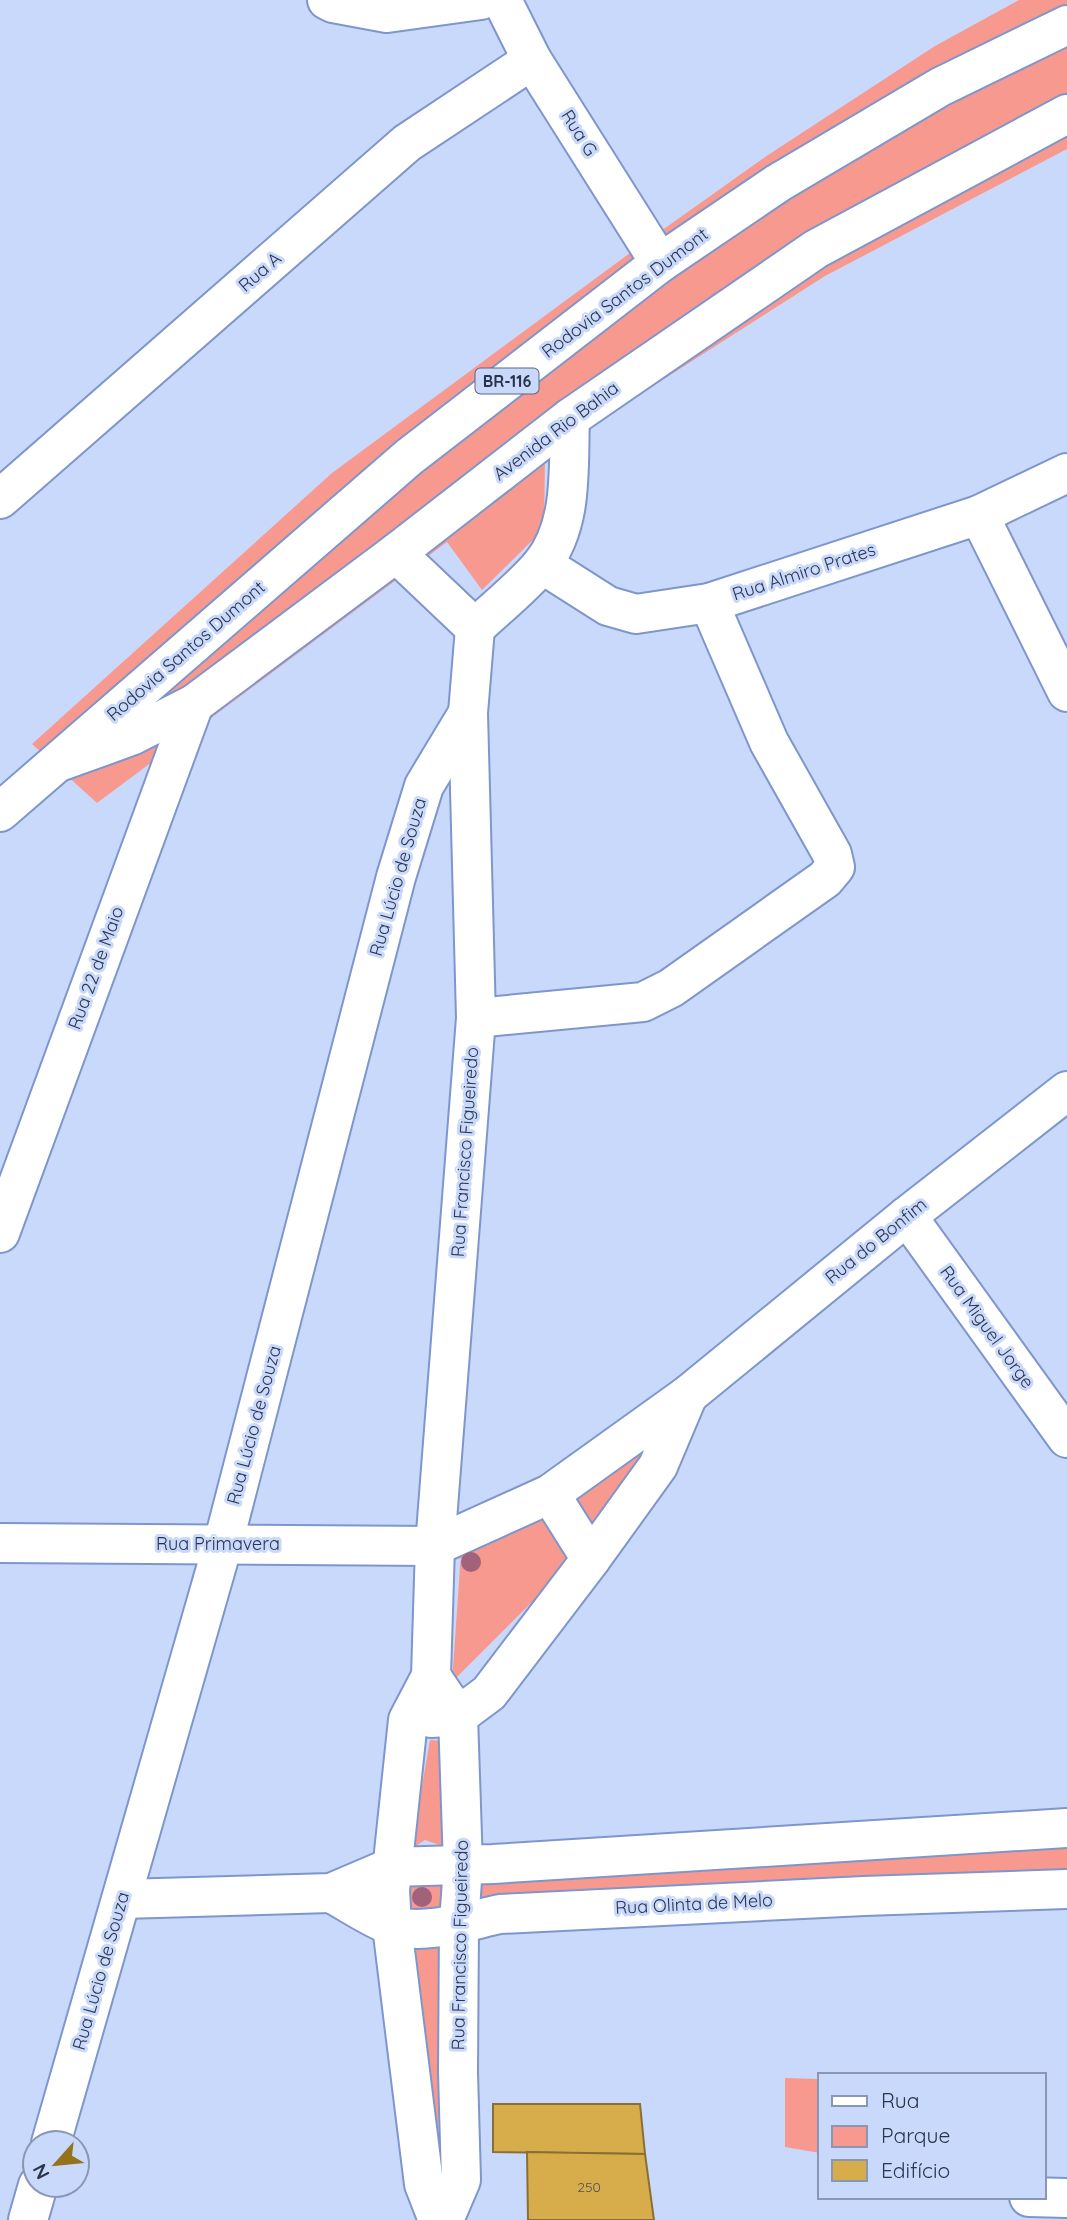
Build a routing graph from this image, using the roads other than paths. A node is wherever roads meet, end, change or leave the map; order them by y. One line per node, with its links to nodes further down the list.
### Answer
1 (327, 0): 2 (main road)
2 (481, 0)
3 (502, 0): 5 (main road, Rua G)
4 (1067, 25): 7 (main road, Rodovia Santos Dumont / BR-116)
5 (533, 60): 7 (main road, Rua G); 10 (main road, Rua A)
6 (1067, 114): 8 (main road, Avenida Rio Bahia)
7 (660, 263): 19 (main road, Rodovia Santos Dumont / BR-116)
8 (570, 418): 12 (main road, Avenida Rio Bahia); 13 (main road)
9 (1067, 473): 11 (main road, Rua Almiro Prates)
10 (0, 499)
11 (979, 515): 14 (main road, Rua Almiro Prates); 16 (main road)
12 (396, 553): 15 (main road); 17 (main road, Avenida Rio Bahia)
13 (542, 564): 14 (main road, Rua Almiro Prates); 15 (main road)
14 (709, 603): 21 (main road)
15 (475, 628): 18 (main road, Rua Francisco Figueiredo)
16 (1067, 692)
17 (194, 704): 19 (main road, Avenida Rio Bahia); 24 (main road, Rua 22 de Maio)
18 (468, 713): 21 (main road, Rua Francisco Figueiredo); 29 (main road, Rua Lúcio de Souza)
19 (57, 763): 20 (main road, Rodovia Santos Dumont / BR-116)
20 (0, 812)
21 (476, 1018): 30 (main road, Rua Francisco Figueiredo)
22 (1067, 1091): 23 (main road, Rua do Bonfim)
23 (907, 1216): 25 (main road, Rua do Bonfim); 26 (main road, Rua Miguel Jorge)
24 (0, 1233)
25 (688, 1395): 27 (main road, Rua do Bonfim); 31 (main road, Rua do Bonfim)
26 (1067, 1438)
27 (550, 1494): 30 (main road, Rua do Bonfim); 31 (main road)
28 (0, 1543): 29 (main road, Rua Primavera)
29 (223, 1544): 30 (main road, Rua Primavera); 40 (main road, Rua Lúcio de Souza)
30 (435, 1546): 32 (main road, Rua Francisco Figueiredo)
31 (592, 1559): 33 (main road, Rua do Bonfim)
32 (431, 1676): 33 (main road); 34 (main road, Rua Francisco Figueiredo)
33 (458, 1716): 34 (main road); 36 (main road, Rua Francisco Figueiredo)
34 (408, 1720): 37 (main road, Rua Francisco Figueiredo)
35 (1067, 1828): 36 (main road)
36 (463, 1866): 37 (main road); 41 (main road, Rua Francisco Figueiredo)
37 (392, 1867): 39 (main road); 42 (main road, Rua Francisco Figueiredo)
38 (1067, 1889): 41 (main road, Rua Olinta de Melo)
39 (331, 1893): 40 (main road); 42 (main road, Rua Olinta de Melo)
40 (122, 1899): 43 (main road, Rua Lúcio de Souza)
41 (460, 1923): 42 (main road, Rua Olinta de Melo); 49 (main road, Rua Francisco Figueiredo)
42 (392, 1926): 48 (main road, Rua Francisco Figueiredo)
43 (55, 2129)
44 (1046, 2197): 45 (main road)
45 (1067, 2198)
46 (34, 2199): 47 (main road)
47 (28, 2220)
48 (438, 2220)
49 (444, 2220)

